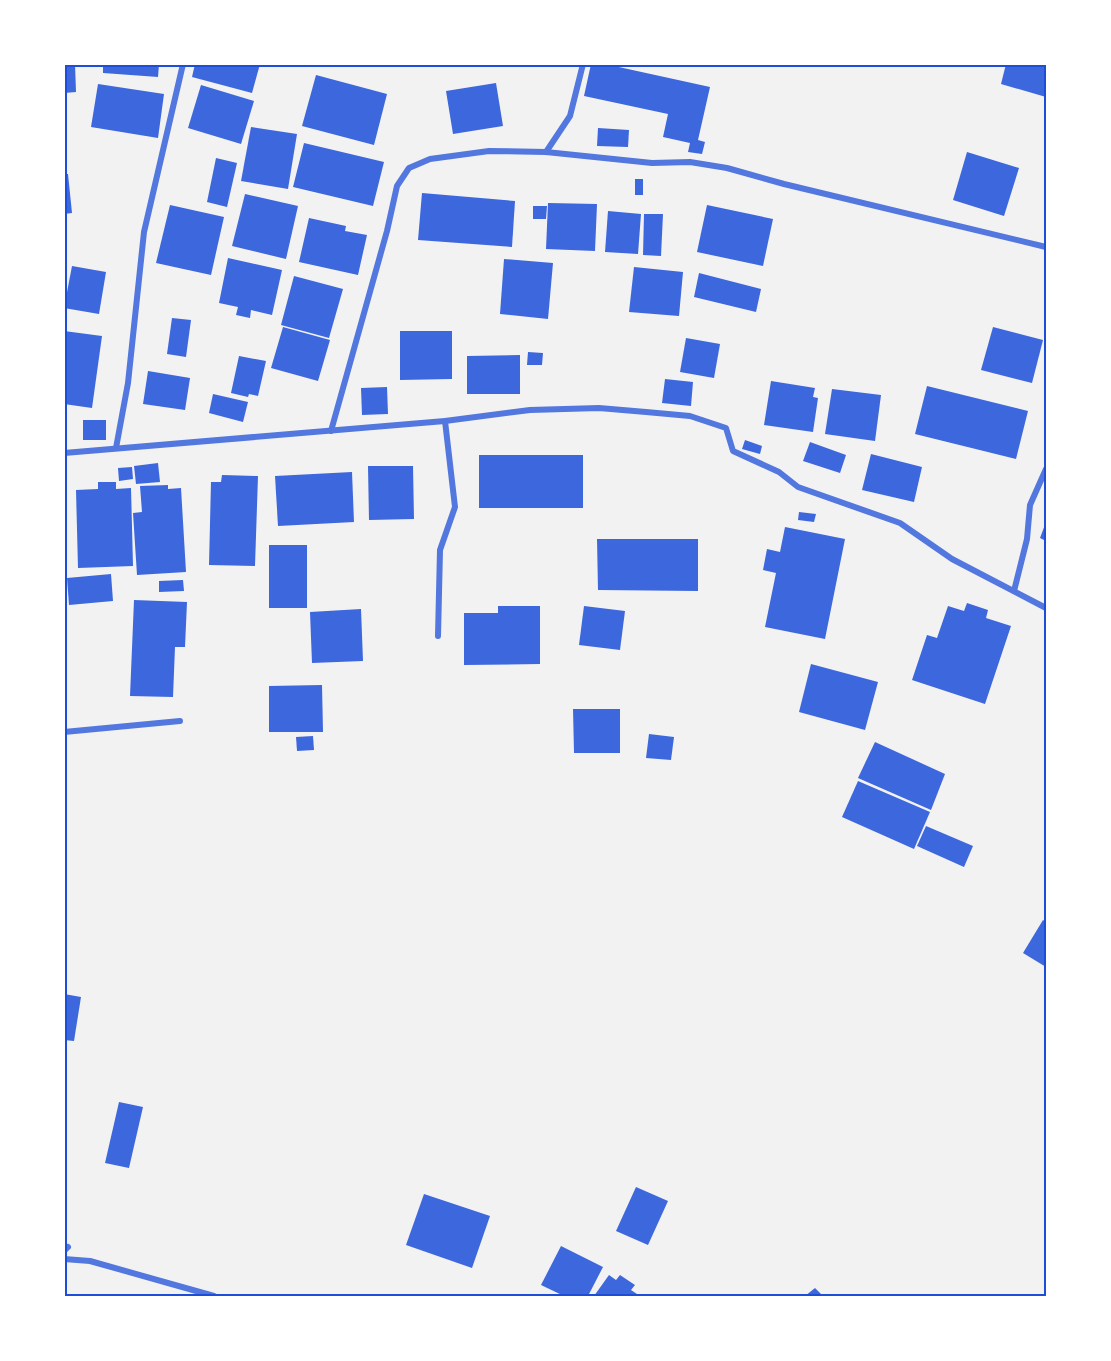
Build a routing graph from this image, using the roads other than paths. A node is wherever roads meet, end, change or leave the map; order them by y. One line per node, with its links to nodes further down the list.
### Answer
1 (183, 64): 8 (street)
2 (583, 64): 3 (street)
3 (546, 152): 5 (street); 7 (street)
4 (1047, 238): 5 (street)
5 (1045, 246)
6 (445, 421): 7 (street); 11 (street); 13 (street)
7 (331, 431): 8 (street)
8 (116, 448): 9 (street)
9 (64, 453)
10 (1047, 469): 11 (street)
11 (1014, 591): 12 (street)
12 (1047, 608)
13 (438, 636)
14 (180, 721): 15 (street)
15 (64, 732)
16 (64, 1259): 17 (street)
17 (214, 1296)

